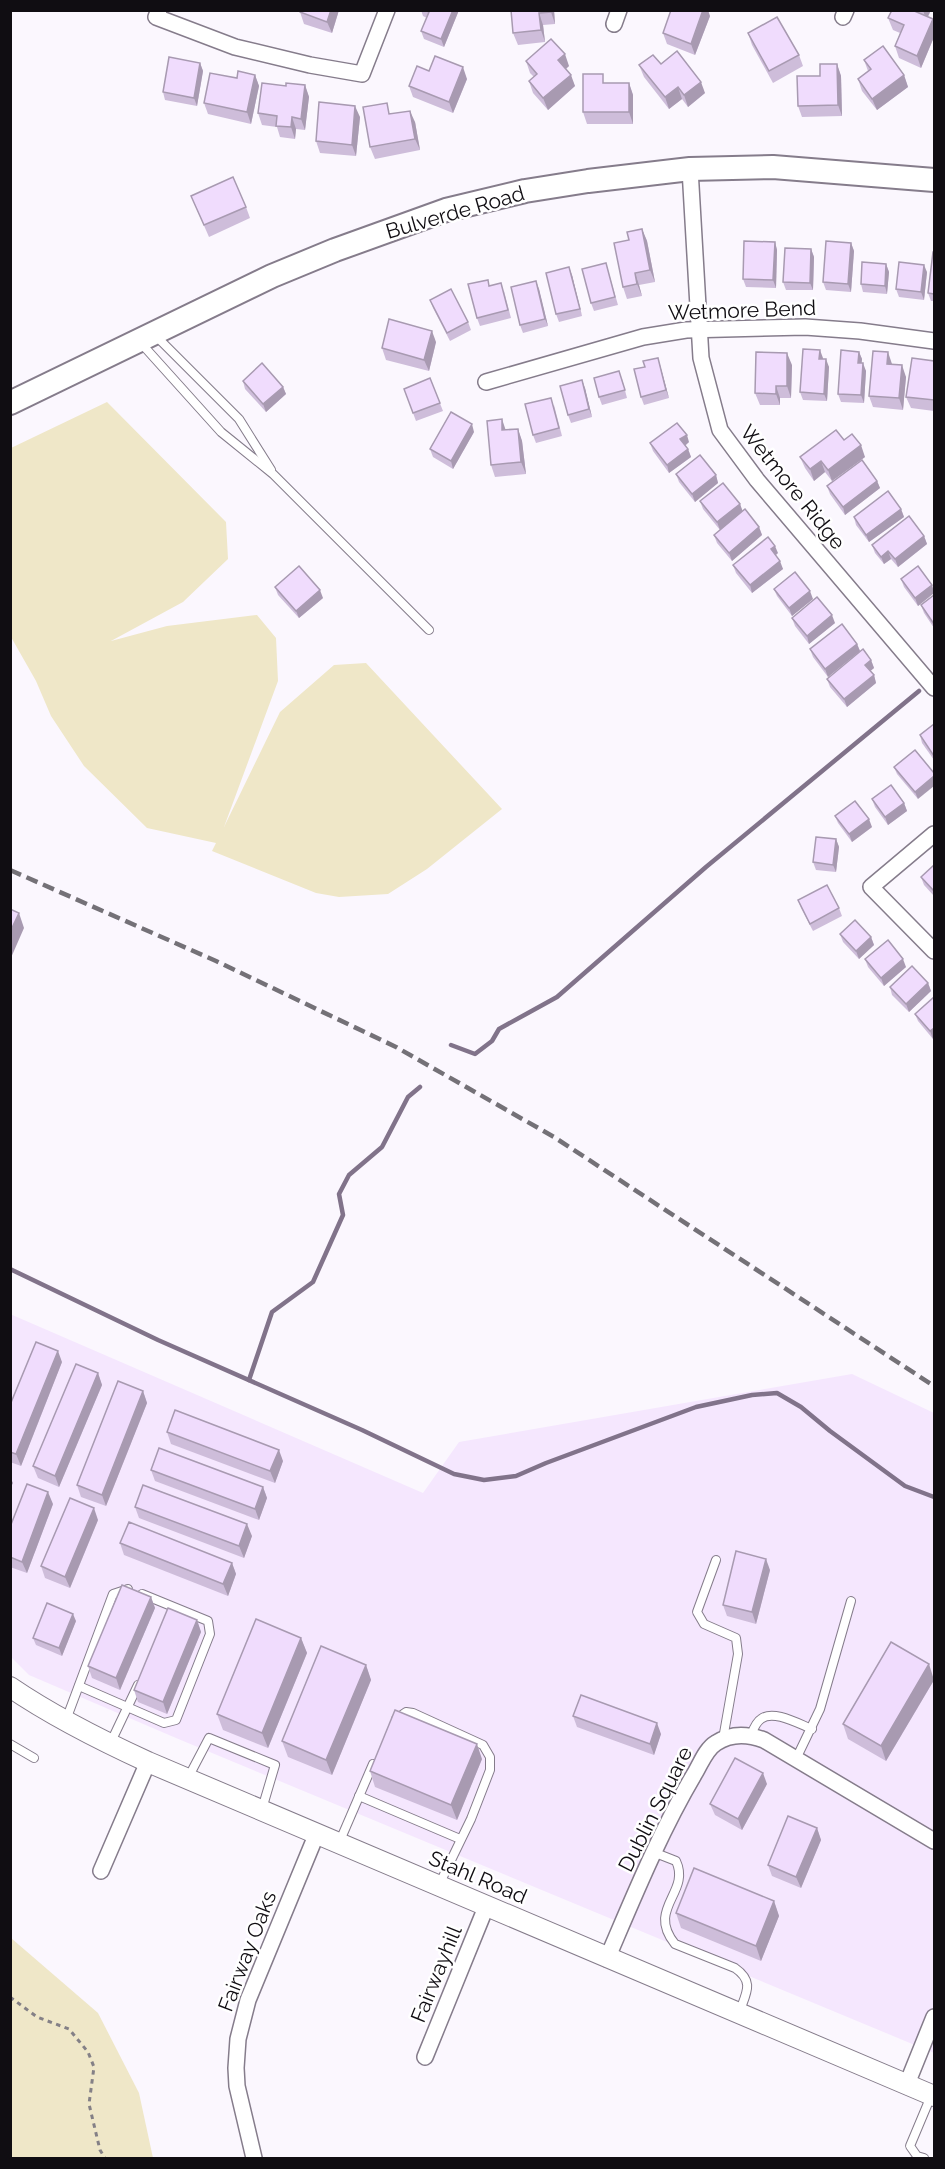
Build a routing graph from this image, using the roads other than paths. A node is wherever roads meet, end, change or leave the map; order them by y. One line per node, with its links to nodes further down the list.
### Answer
1 (387, 10): 2 (street)
2 (158, 14)
3 (690, 169): 4 (main road, Bulverde Road); 5 (street, Wetmore Ridge); 6 (main road, Bulverde Road)
4 (934, 180)
5 (699, 330): 7 (street, Wetmore Bend); 8 (street, Wetmore Bend); 12 (street, Wetmore Ridge)
6 (146, 337): 9 (main road, Bulverde Road); 10 (lane); 10 (lane)
7 (934, 341)
8 (486, 382)
9 (10, 403)
10 (273, 474): 11 (lane)
11 (429, 630)
12 (934, 688)
13 (934, 834): 14 (street)
14 (934, 951)
15 (717, 1560): 27 (lane)
16 (851, 1601): 25 (lane)
17 (171, 1606): 18 (lane); 20 (lane); 22 (lane)
18 (167, 1616)
19 (141, 1677): 22 (lane)
20 (79, 1686): 22 (lane); 23 (lane)
21 (10, 1687): 23 (street, Stahl Road)
22 (129, 1707): 29 (lane)
23 (65, 1721): 29 (street, Stahl Road)
24 (389, 1728): 38 (lane)
25 (812, 1729): 26 (lane); 32 (lane)
26 (751, 1735): 27 (street, Dublin Square); 32 (street)
27 (723, 1739): 41 (street, Dublin Square)
28 (10, 1743): 31 (lane)
29 (110, 1745): 33 (street, Stahl Road)
30 (376, 1757): 35 (lane)
31 (34, 1758)
32 (796, 1759): 39 (street)
33 (148, 1762): 34 (street, Stahl Road); 42 (street)
34 (188, 1779): 36 (street, Stahl Road); 36 (lane)
35 (359, 1796): 38 (lane); 40 (lane)
36 (261, 1810): 37 (street, Stahl Road)
37 (317, 1833): 40 (street, Stahl Road); 51 (street, Fairway Oaks)
38 (460, 1839): 43 (lane)
39 (934, 1841)
40 (339, 1843): 43 (street, Stahl Road)
41 (653, 1852): 45 (street, Dublin Square); 46 (lane)
42 (101, 1871)
43 (439, 1887): 44 (street, Stahl Road)
44 (486, 1907): 45 (street, Stahl Road); 48 (street, Fairwayhill)
45 (607, 1959): 46 (street, Stahl Road)
46 (739, 2014): 49 (street, Stahl Road)
47 (934, 2018): 49 (street)
48 (425, 2057)
49 (907, 2084): 50 (street, Stahl Road)
50 (933, 2095): 52 (lane)
51 (254, 2158)
52 (924, 2158)

